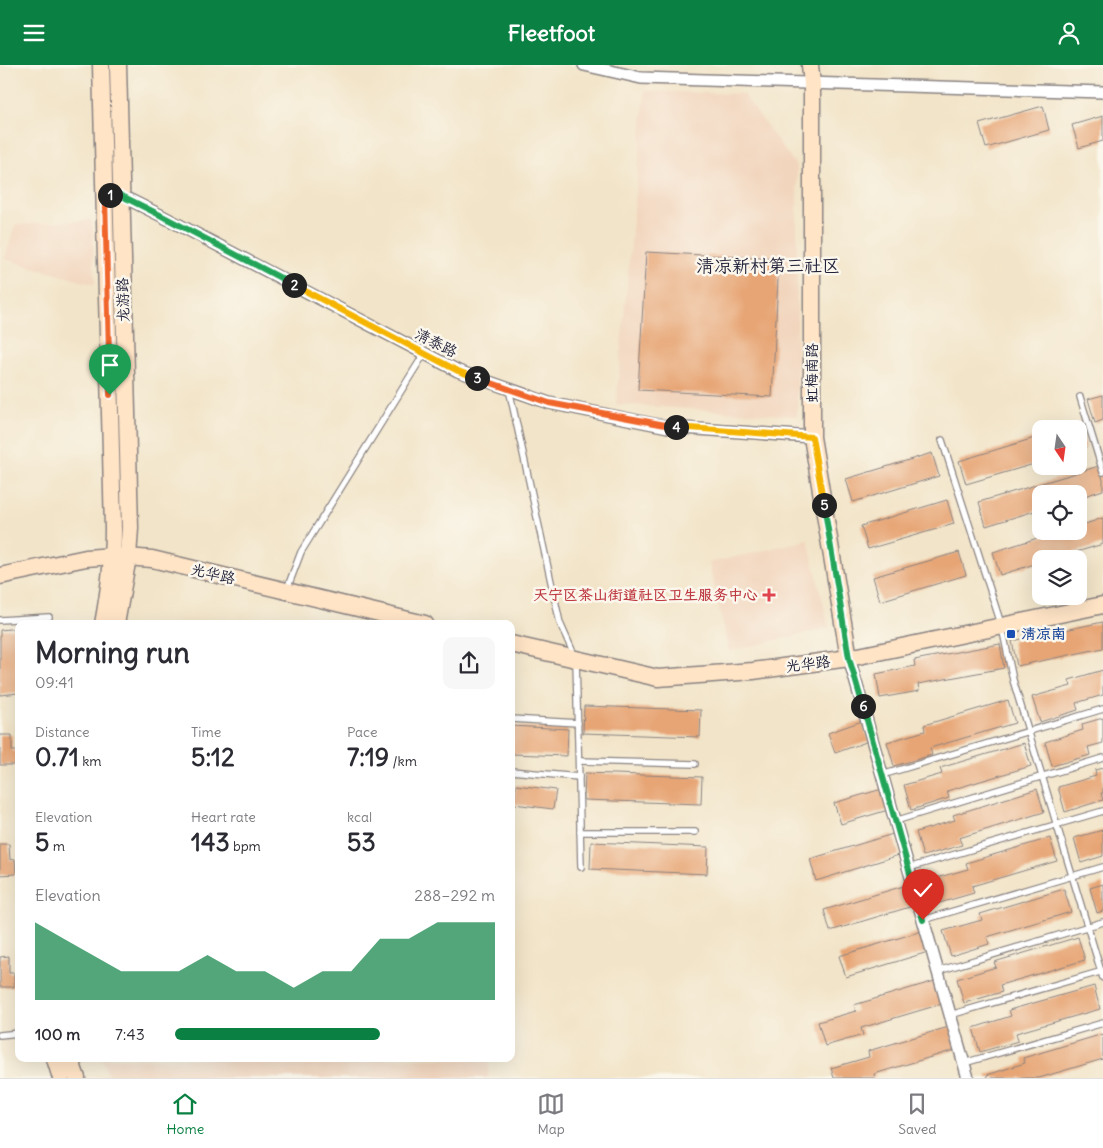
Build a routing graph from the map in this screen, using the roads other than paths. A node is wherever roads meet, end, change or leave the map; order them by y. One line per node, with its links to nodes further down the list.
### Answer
1 (101, 65): 8 (main road, 龙游路)
2 (118, 65): 8 (main road, 龙游路)
3 (584, 65): 6 (street)
4 (810, 65): 6 (main road, 虹梅南路)
5 (817, 65): 6 (main road, 虹梅南路)
6 (812, 84): 7 (street); 12 (main road, 虹梅南路)
7 (1103, 92)
8 (112, 195): 9 (street, 清泰路); 15 (main road, 龙游路)
9 (424, 354): 10 (street, 清泰路); 17 (lane)
10 (509, 389): 12 (street, 清泰路); 27 (lane)
11 (1080, 397): 14 (lane)
12 (812, 437): 26 (main road, 虹梅南路)
13 (942, 440): 24 (lane)
14 (1103, 472)
15 (120, 557): 16 (main road, 光华路); 17 (main road, 光华路); 21 (main road, 龙游路); 22 (main road, 龙游路)
16 (0, 576)
17 (286, 591): 23 (main road, 光华路)
18 (1103, 605): 24 (main road, 光华路)
19 (49, 617): 20 (lane)
20 (0, 620)
21 (104, 620)
22 (116, 620)
23 (408, 620)
24 (1002, 627): 26 (main road, 光华路); 31 (lane)
25 (515, 645): 27 (main road, 光华路)
26 (849, 658): 27 (main road, 光华路); 36 (street)
27 (576, 659): 30 (lane)
28 (1103, 709): 31 (lane)
29 (515, 719): 30 (lane)
30 (578, 723): 33 (lane)
31 (1028, 732): 36 (lane); 38 (lane)
32 (1103, 758): 38 (lane)
33 (579, 761): 34 (lane); 37 (lane)
34 (696, 765)
35 (515, 771): 37 (lane)
36 (882, 775): 40 (street)
37 (579, 777): 42 (lane)
38 (1042, 777): 40 (lane); 41 (lane)
39 (1103, 811): 41 (lane)
40 (895, 821): 46 (street)
41 (1056, 825): 46 (lane); 47 (lane)
42 (580, 832): 43 (lane); 44 (lane)
43 (695, 832)
44 (581, 867)
45 (1103, 867): 47 (lane)
46 (908, 868): 48 (street)
47 (1072, 876): 48 (lane); 50 (lane)
48 (923, 920): 51 (street)
49 (1103, 922): 50 (lane)
50 (1087, 927): 51 (lane); 52 (lane)
51 (938, 971): 53 (street)
52 (1102, 973): 53 (lane)
53 (950, 1015): 59 (street)
54 (1103, 1023): 59 (lane)
55 (15, 1033): 56 (lane)
56 (0, 1035)
57 (56, 1062): 60 (main road)
58 (71, 1062): 61 (main road)
59 (964, 1063): 62 (street)
60 (61, 1078)
61 (76, 1078)
62 (968, 1078)

